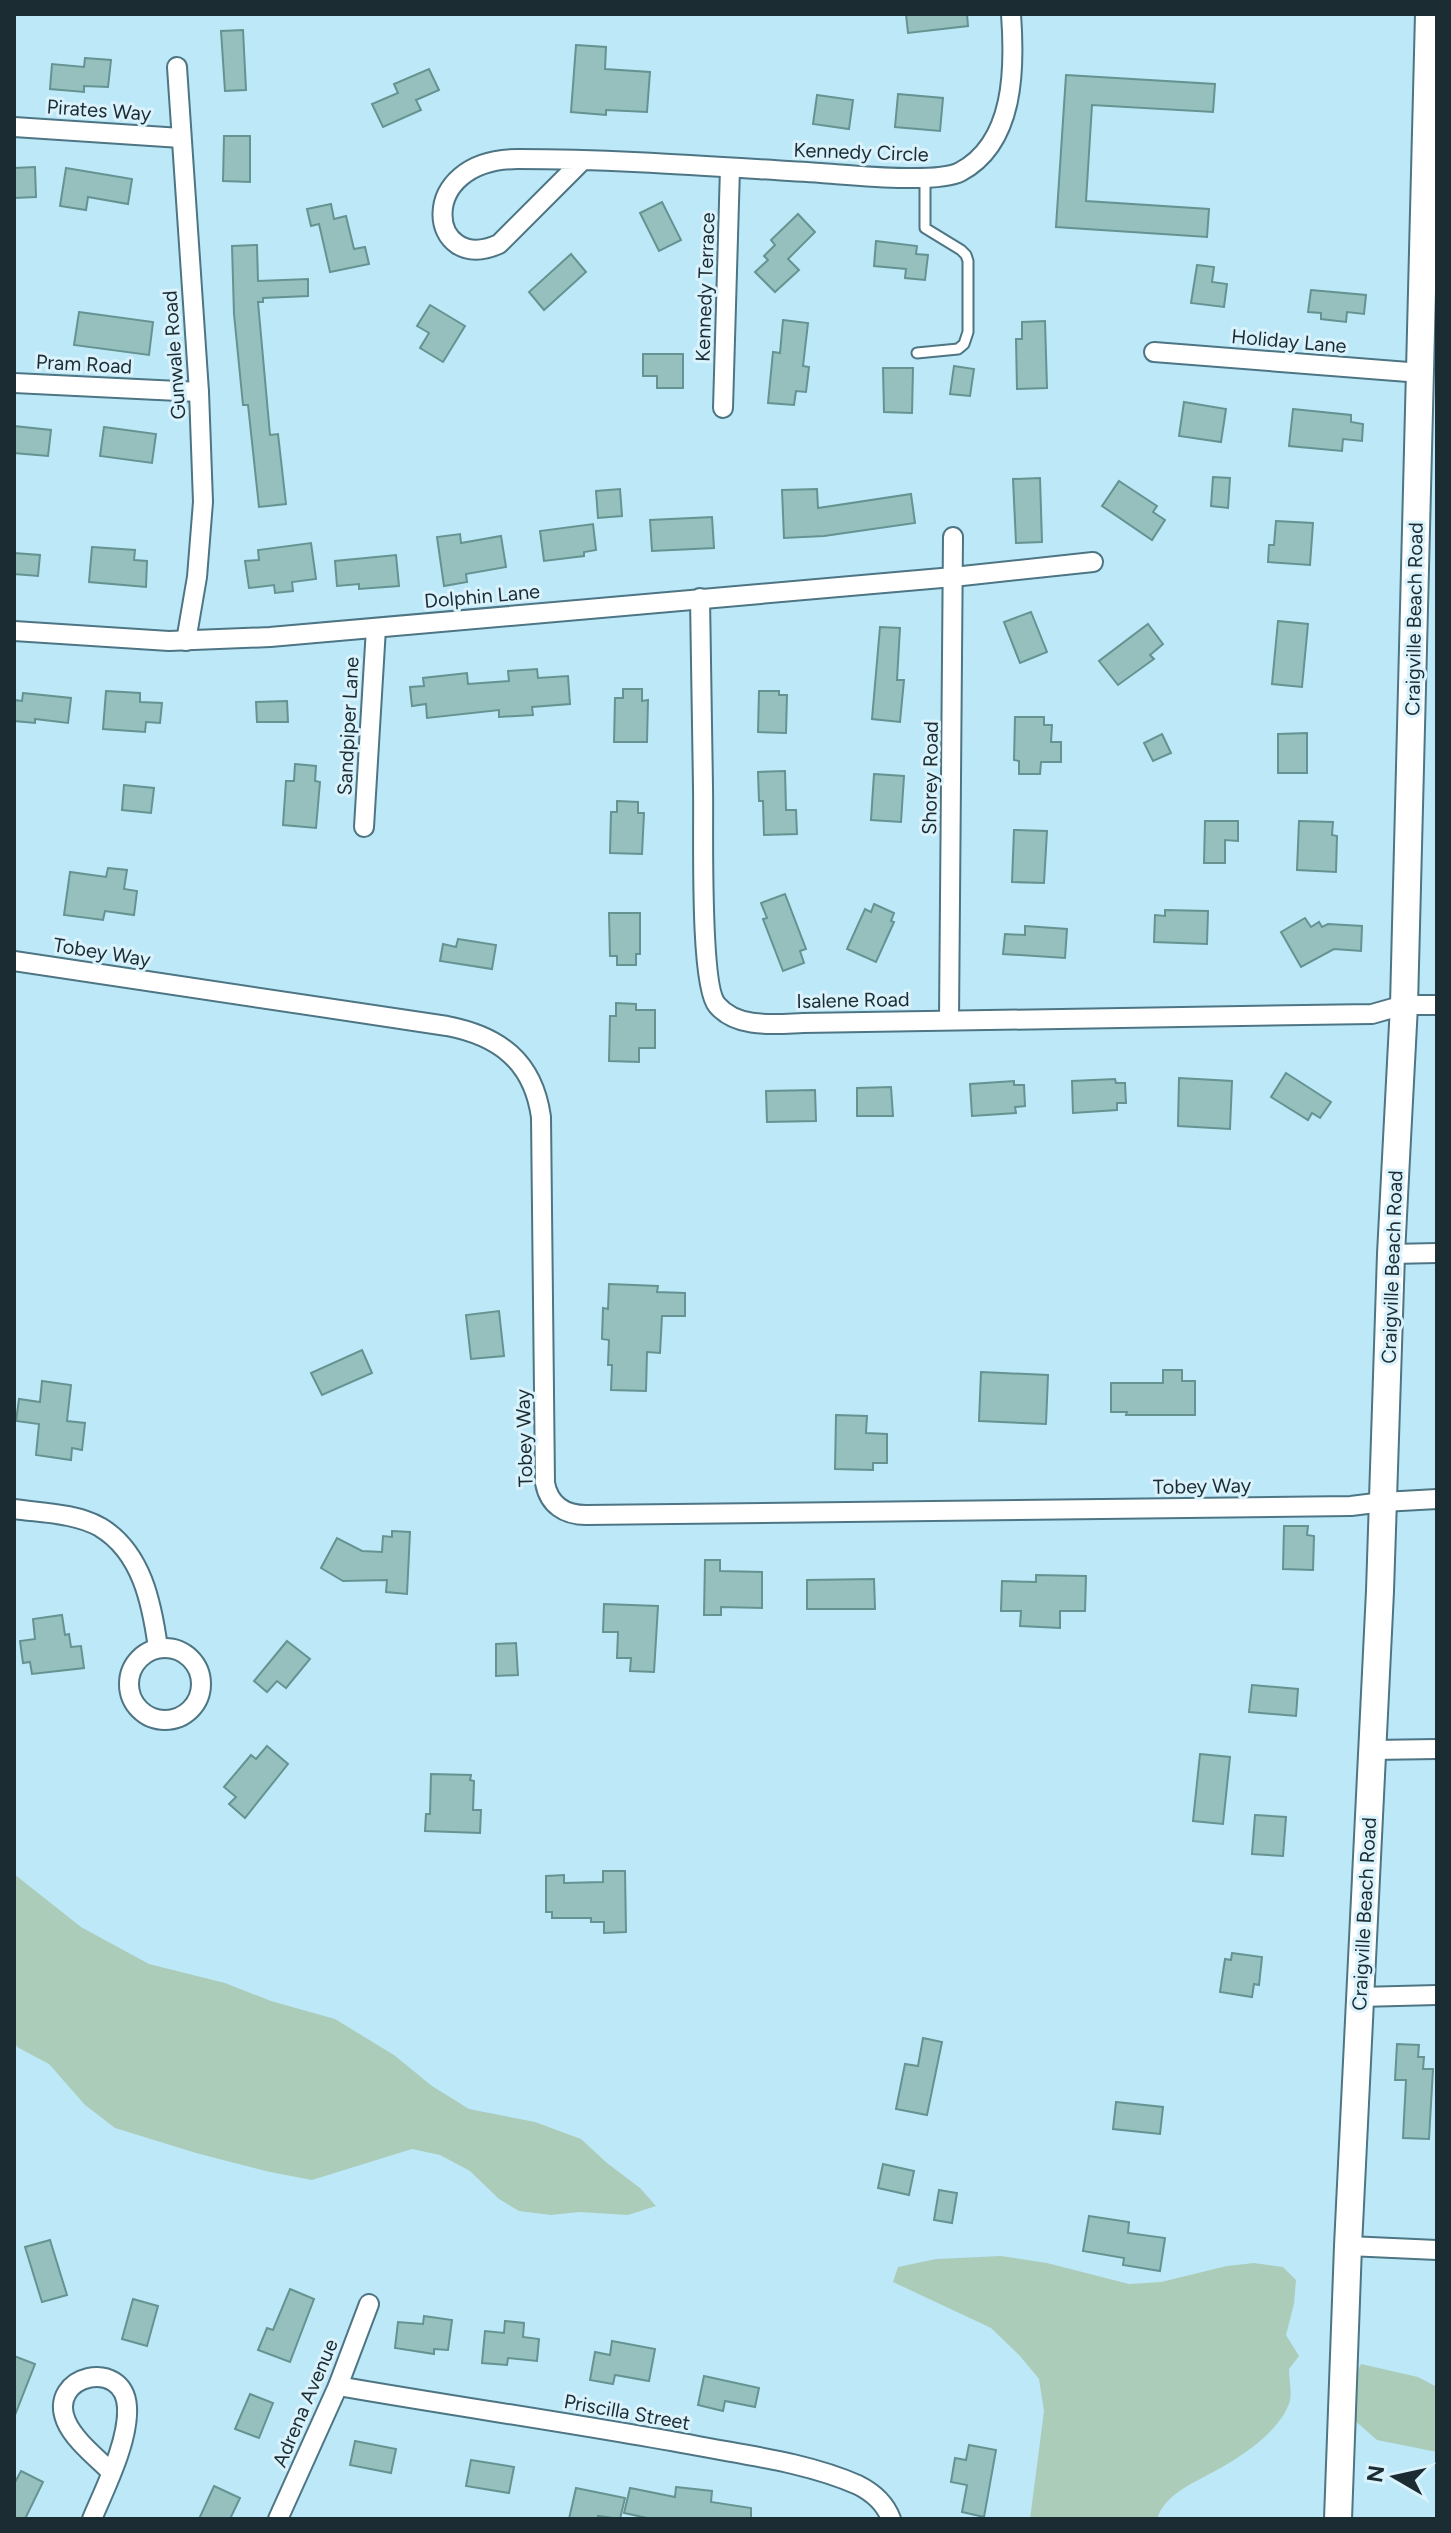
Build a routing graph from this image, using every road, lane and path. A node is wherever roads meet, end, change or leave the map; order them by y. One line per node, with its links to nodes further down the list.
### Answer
1 (1011, 14): 8 (street, Kennedy Circle)
2 (1429, 14): 11 (main road, Craigville Beach Road)
3 (177, 67): 5 (street, Gunwale Road)
4 (14, 127): 5 (street, Pirates Way)
5 (181, 138): 13 (street, Gunwale Road)
6 (583, 160): 6 (street, Kennedy Circle); 7 (street, Kennedy Circle)
7 (730, 168): 8 (street, Kennedy Circle); 14 (street, Kennedy Terrace)
8 (925, 177): 10 (lane)
9 (1154, 352): 11 (street, Holiday Lane)
10 (917, 353)
11 (1421, 373): 24 (main road, Craigville Beach Road)
12 (14, 383): 13 (street, Pram Road)
13 (199, 392): 21 (street, Gunwale Road)
14 (723, 408)
15 (953, 537): 17 (street, Shorey Road)
16 (1093, 562): 17 (street, Dolphin Lane)
17 (953, 577): 18 (street, Dolphin Lane); 26 (street, Shorey Road)
18 (700, 598): 19 (street, Dolphin Lane); 26 (street, Isalene Road)
19 (376, 628): 21 (street, Dolphin Lane); 22 (street, Sandpiper Lane)
20 (14, 631): 21 (street, Dolphin Lane)
21 (186, 641)
22 (364, 827)
23 (14, 961): 30 (street, Tobey Way)
24 (1404, 1005): 25 (street, Isalene Road); 26 (street, Isalene Road); 28 (main road, Craigville Beach Road)
25 (1437, 1005)
26 (949, 1020)
27 (1437, 1253): 28 (street)
28 (1391, 1254): 30 (main road, Craigville Beach Road)
29 (1437, 1499): 30 (street)
30 (1383, 1502): 34 (main road, Craigville Beach Road)
31 (14, 1509): 32 (street)
32 (158, 1648)
33 (1437, 1749): 34 (street)
34 (1372, 1750): 36 (main road, Craigville Beach Road)
35 (1437, 1995): 36 (street)
36 (1359, 1997): 37 (main road, Craigville Beach Road)
37 (1348, 2246): 38 (street); 45 (main road, Craigville Beach Road)
38 (1437, 2250)
39 (369, 2304): 40 (street, Adrena Avenue)
40 (338, 2386): 43 (street, Adrena Avenue); 44 (street, Priscilla Street)
41 (111, 2472): 41 (street); 42 (street)
42 (92, 2519)
43 (278, 2519)
44 (891, 2519)
45 (1338, 2519)

